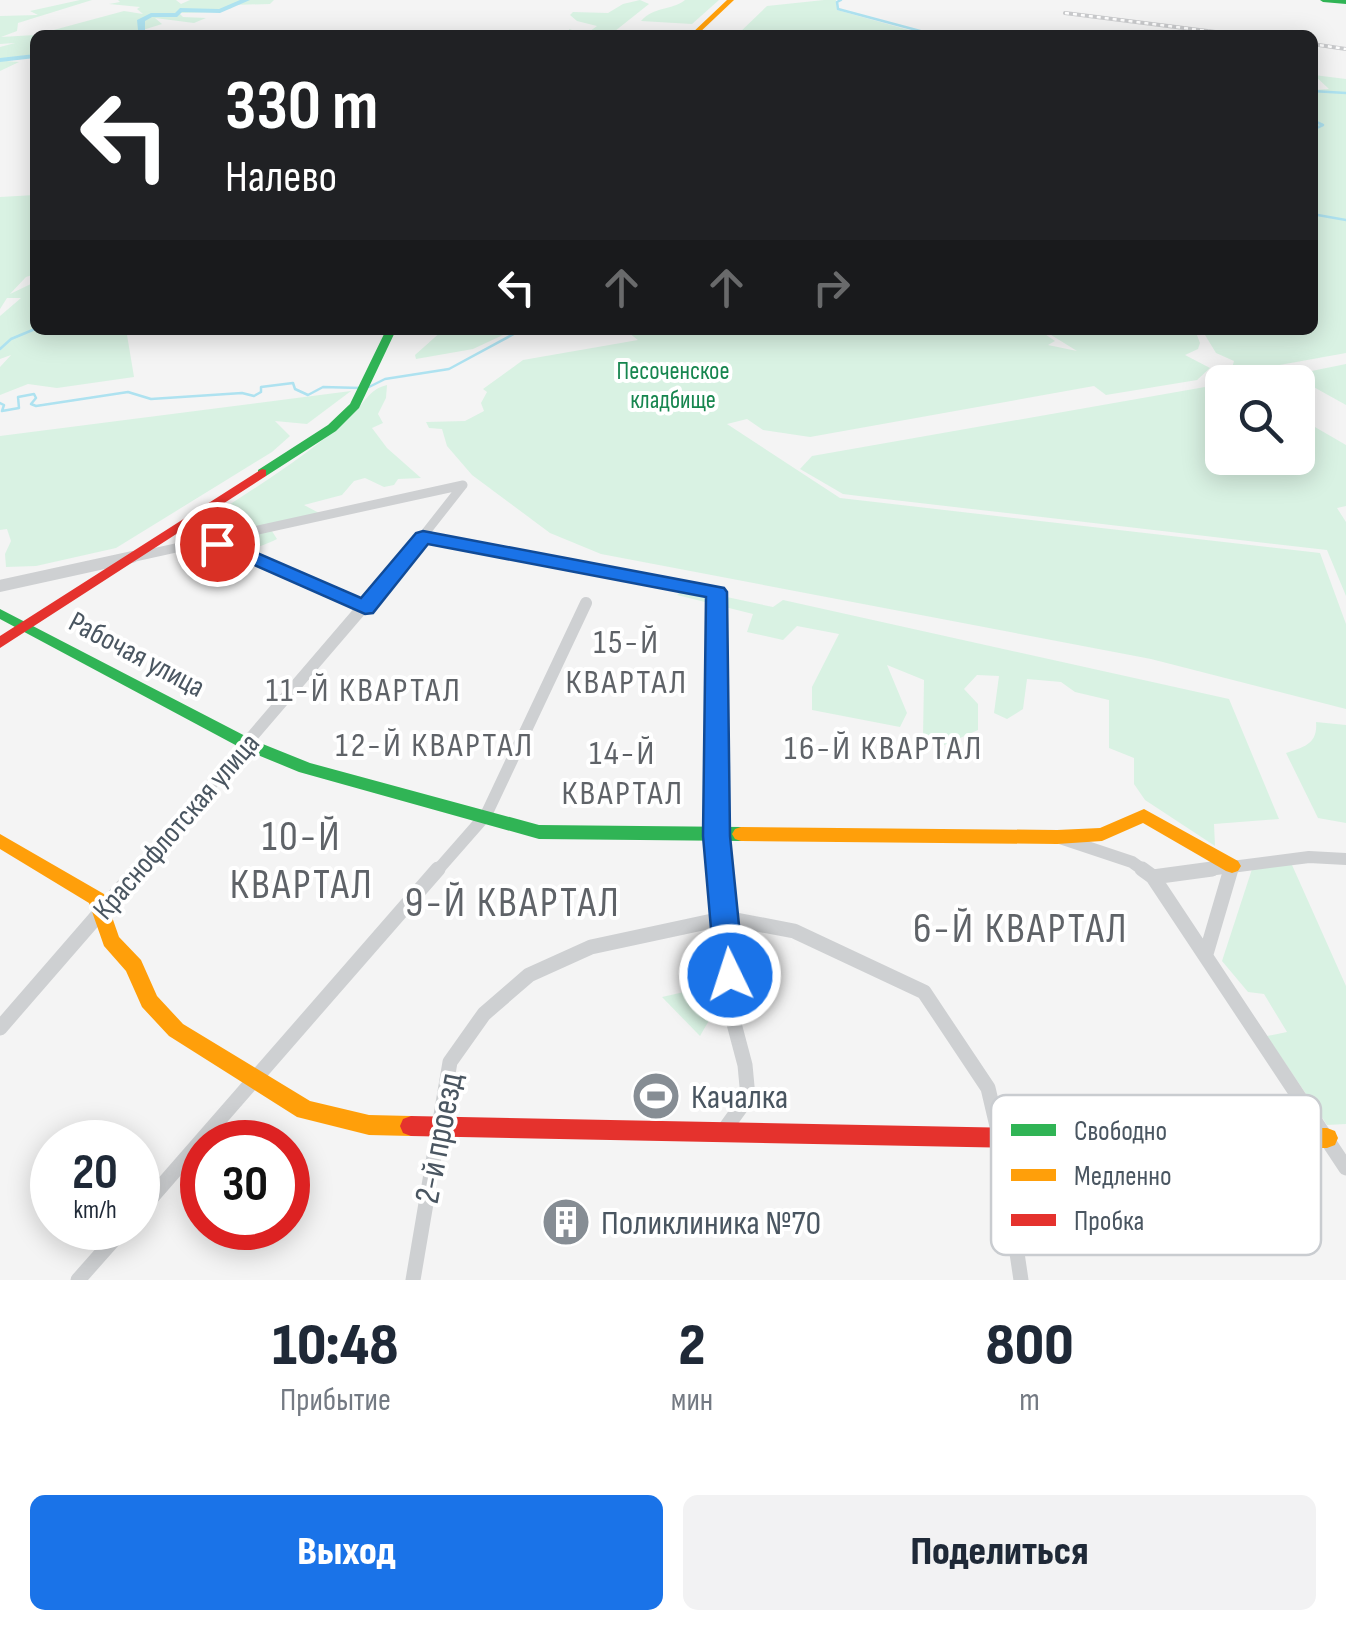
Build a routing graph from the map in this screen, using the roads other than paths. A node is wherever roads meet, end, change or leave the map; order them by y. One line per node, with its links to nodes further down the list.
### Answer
1 (731, 0): 4 (street)
2 (1328, 0): 3 (street)
3 (1346, 2)
4 (698, 30)
5 (386, 335): 8 (street)
6 (423, 537): 7 (street, Краснофлотская улица); 11 (street, Краснофлотская улица); 17 (street)
7 (207, 539): 8 (street); 11 (street)
8 (144, 553): 9 (street); 13 (street)
9 (0, 586)
10 (586, 603): 16 (street)
11 (365, 608): 15 (street, Краснофлотская улица)
12 (0, 613): 13 (street, Рабочая улица)
13 (26, 626): 14 (street); 15 (street, Рабочая улица)
14 (0, 643)
15 (247, 744): 16 (street, Рабочая улица); 23 (street, Краснофлотская улица)
16 (486, 815): 17 (street, Рабочая улица); 27 (street)
17 (717, 836): 18 (street, Рабочая улица); 24 (street)
18 (1057, 837): 21 (street, Рабочая улица); 22 (street)
19 (0, 841): 23 (street)
20 (1346, 859): 21 (street)
21 (1232, 866): 22 (street); 25 (street)
22 (1153, 877): 25 (street)
23 (100, 914): 26 (street, Краснофлотская улица); 27 (street)
24 (726, 918): 29 (street, 2-й проезд); 30 (street, 2-й проезд); 32 (street)
25 (1206, 954): 28 (street)
26 (0, 1028)
27 (255, 1081): 30 (street); 37 (street)
28 (1299, 1095)
29 (991, 1101)
30 (438, 1127): 32 (street); 41 (street, 2-й проезд)
31 (1321, 1129): 34 (street)
32 (722, 1133): 35 (street)
33 (1321, 1138): 34 (street)
34 (1327, 1138): 36 (street)
35 (991, 1139)
36 (1346, 1168)
37 (160, 1188)
38 (105, 1250): 40 (street)
39 (1017, 1255): 42 (street, 2-й проезд)
40 (78, 1280)
41 (413, 1280)
42 (1021, 1280)

